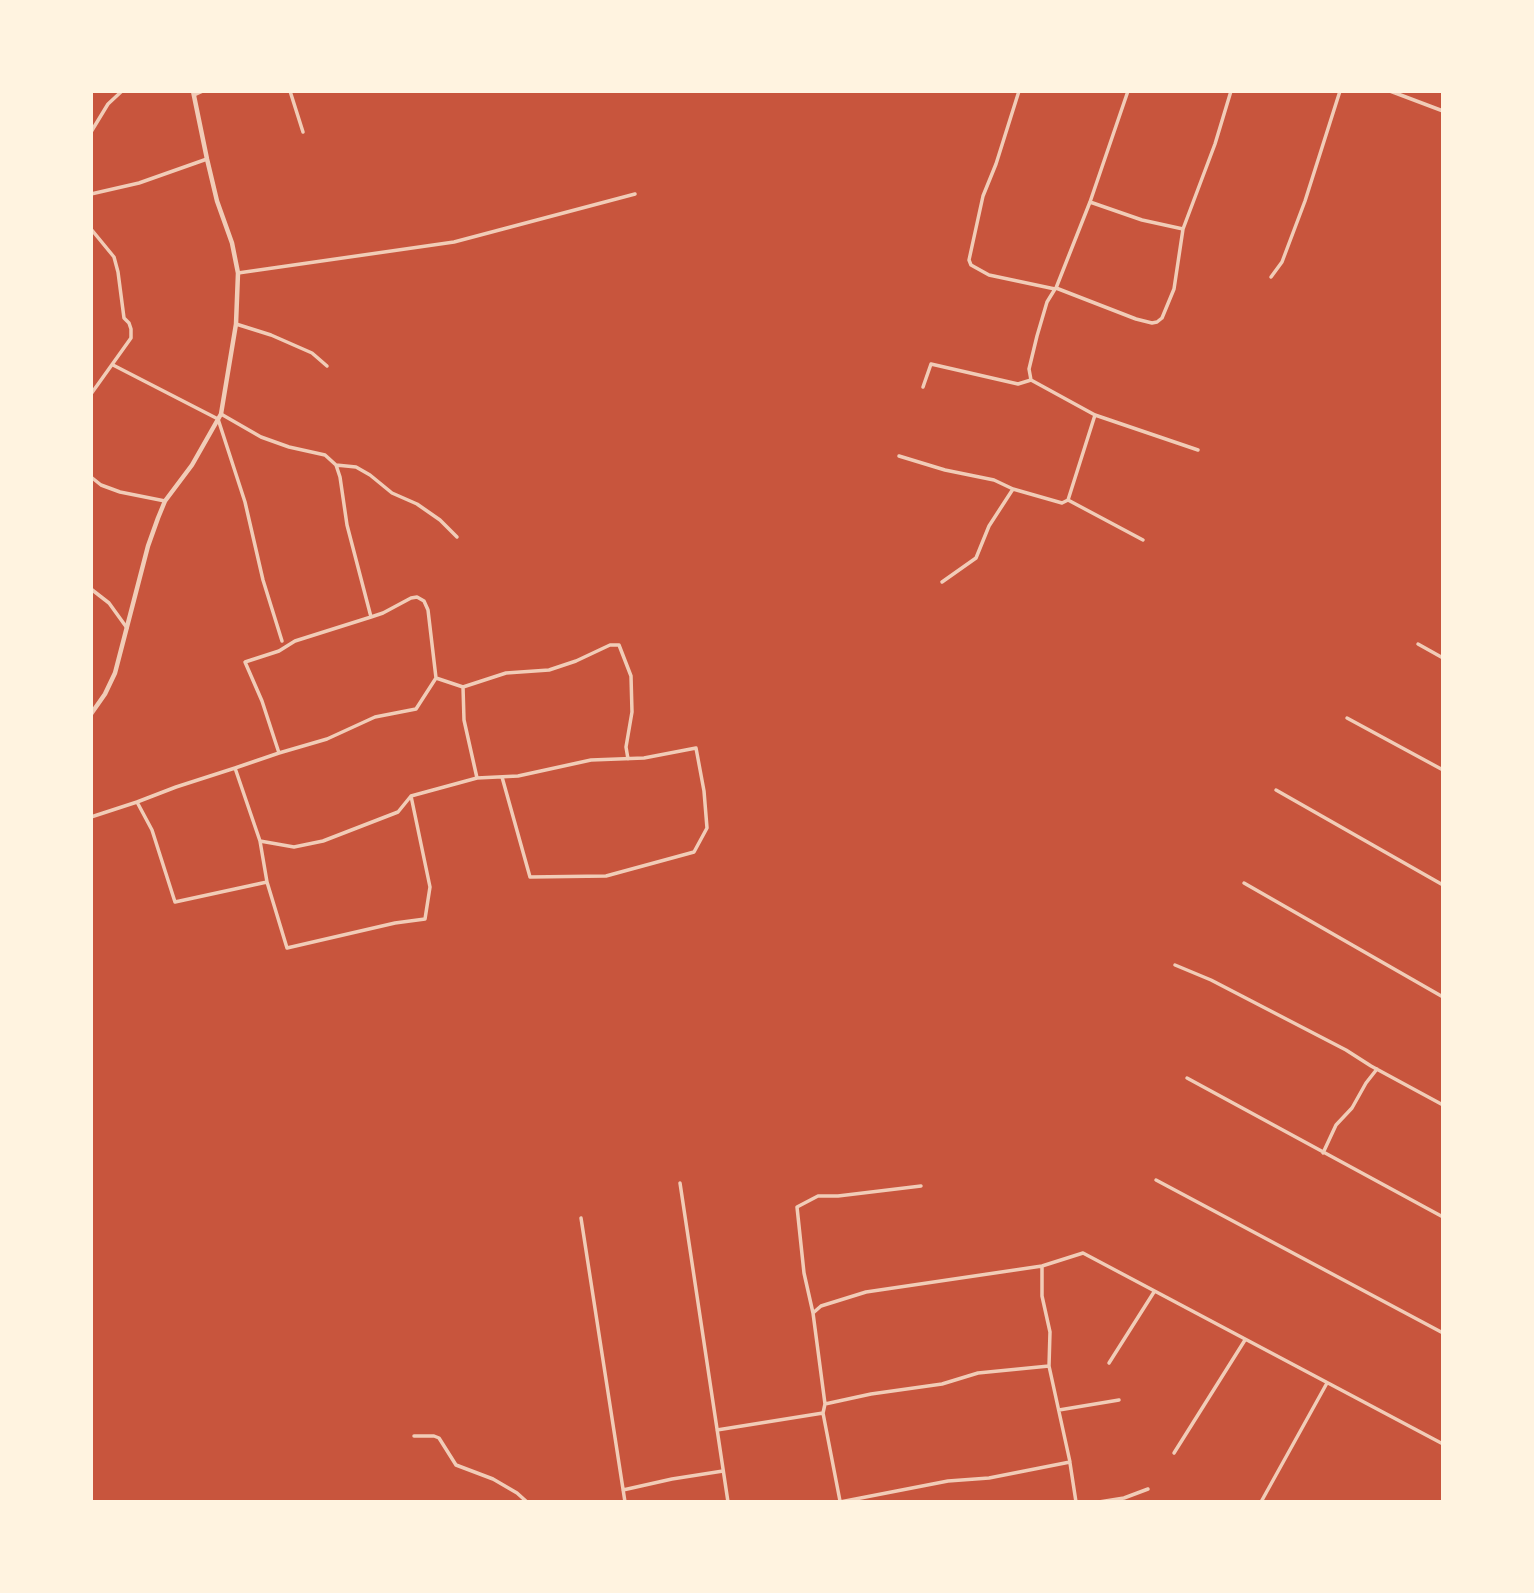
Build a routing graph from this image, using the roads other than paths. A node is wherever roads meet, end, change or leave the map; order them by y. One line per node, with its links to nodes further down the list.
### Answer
1 (122, 91): 11 (street)
2 (203, 91): 9 (street)
3 (290, 91): 14 (street)
4 (1019, 91): 23 (street)
5 (1128, 91): 18 (street)
6 (1231, 91): 20 (street)
7 (1340, 91): 22 (street)
8 (1390, 91): 10 (street)
9 (193, 93): 15 (street)
10 (1443, 111)
11 (97, 120): 12 (street); 13 (street)
12 (91, 121)
13 (91, 132)
14 (303, 132)
15 (207, 159): 16 (street); 21 (street)
16 (91, 194)
17 (635, 194): 21 (street)
18 (1090, 202): 20 (street); 23 (street)
19 (91, 229): 25 (street)
20 (1183, 229): 23 (street)
21 (238, 273): 24 (street)
22 (1271, 277)
23 (1056, 288): 27 (street)
24 (236, 324): 26 (street); 31 (street)
25 (113, 365): 29 (street); 31 (street)
26 (327, 366)
27 (1031, 380): 28 (street); 30 (street)
28 (923, 387)
29 (91, 394)
30 (1095, 415): 32 (street); 37 (street)
31 (219, 416): 34 (street); 38 (street); 45 (street)
32 (1198, 450)
33 (899, 456): 36 (street)
34 (336, 465): 39 (street); 43 (street)
35 (91, 477): 38 (street)
36 (1013, 489): 37 (street); 41 (street)
37 (1068, 500): 40 (street)
38 (165, 502): 44 (street)
39 (457, 537)
40 (1143, 540)
41 (942, 582)
42 (91, 589): 44 (street)
43 (371, 617): 48 (street); 52 (street)
44 (127, 628): 50 (street)
45 (282, 640)
46 (1418, 644): 47 (street)
47 (1443, 658)
48 (436, 678): 49 (street); 52 (street)
49 (463, 687): 53 (street); 57 (street)
50 (91, 714)
51 (1347, 718): 55 (street)
52 (279, 753): 54 (street)
53 (628, 759): 56 (street); 56 (street)
54 (235, 768): 60 (street); 62 (street)
55 (1443, 770)
56 (502, 776): 57 (street)
57 (477, 778): 59 (street)
58 (1276, 790): 65 (street)
59 (411, 796): 62 (street); 63 (street)
60 (138, 802): 61 (street); 63 (street)
61 (91, 817)
62 (260, 841): 63 (street)
63 (267, 882)
64 (1244, 883): 67 (street)
65 (1443, 886)
66 (1175, 965): 68 (street)
67 (1443, 997)
68 (1377, 1069): 70 (street); 71 (street)
69 (1187, 1078): 71 (street)
70 (1443, 1105)
71 (1323, 1153): 75 (street)
72 (1156, 1180): 80 (street)
73 (680, 1183): 89 (street)
74 (921, 1186): 79 (street)
75 (1443, 1217)
76 (581, 1218): 96 (street)
77 (1042, 1266): 78 (street); 79 (street); 83 (street)
78 (1154, 1292): 81 (street); 82 (street)
79 (813, 1313): 86 (street)
80 (1443, 1333)
81 (1245, 1340): 84 (street); 92 (street)
82 (1109, 1363)
83 (1049, 1366): 86 (street); 87 (street)
84 (1327, 1382): 91 (street); 103 (street)
85 (1119, 1400): 87 (street)
86 (825, 1404): 88 (street)
87 (1059, 1410): 93 (street)
88 (823, 1413): 89 (street); 100 (street)
89 (717, 1430): 94 (street)
90 (414, 1436): 97 (street)
91 (1443, 1444)
92 (1174, 1453)
93 (1070, 1462): 100 (street); 101 (street)
94 (723, 1471): 96 (street); 99 (street)
95 (1148, 1489): 102 (street)
96 (623, 1490): 98 (street)
97 (527, 1502)
98 (625, 1502)
99 (728, 1502)
100 (840, 1502)
101 (1076, 1502)
102 (1099, 1502)
103 (1261, 1502)

